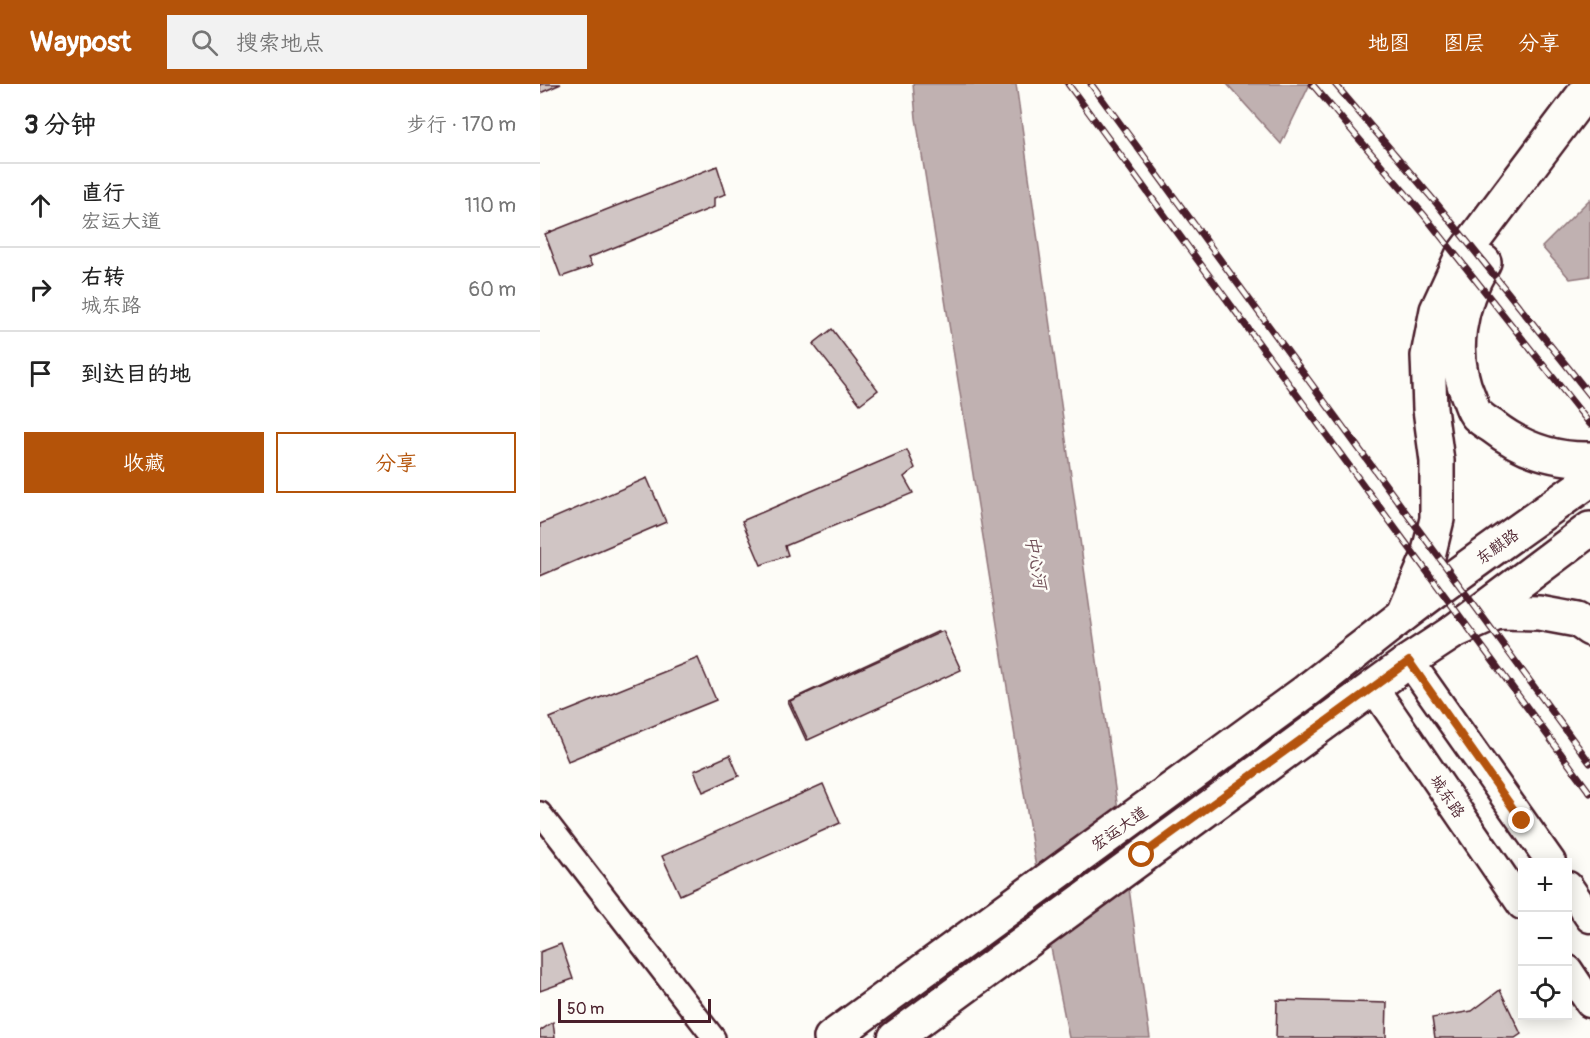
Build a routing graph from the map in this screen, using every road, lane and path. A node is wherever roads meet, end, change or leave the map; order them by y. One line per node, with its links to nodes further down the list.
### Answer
1 (1590, 86): 6 (main road)
2 (1590, 117): 3 (main road)
3 (1590, 459)
4 (1590, 480): 6 (main road, 东麒路)
5 (1590, 529): 8 (main road)
6 (1404, 614): 19 (main road, 宏运大道)
7 (1590, 629): 8 (main road)
8 (1453, 632): 9 (main road)
9 (1409, 661): 10 (main road); 12 (main road)
10 (1373, 687): 14 (main road, 城东路); 20 (main road)
11 (540, 813): 18 (street)
12 (1548, 858)
13 (1572, 892): 15 (main road)
14 (1518, 898)
15 (1590, 918)
16 (1572, 976): 17 (main road)
17 (1590, 1003)
18 (714, 1038)
19 (831, 1038)
20 (895, 1038)

